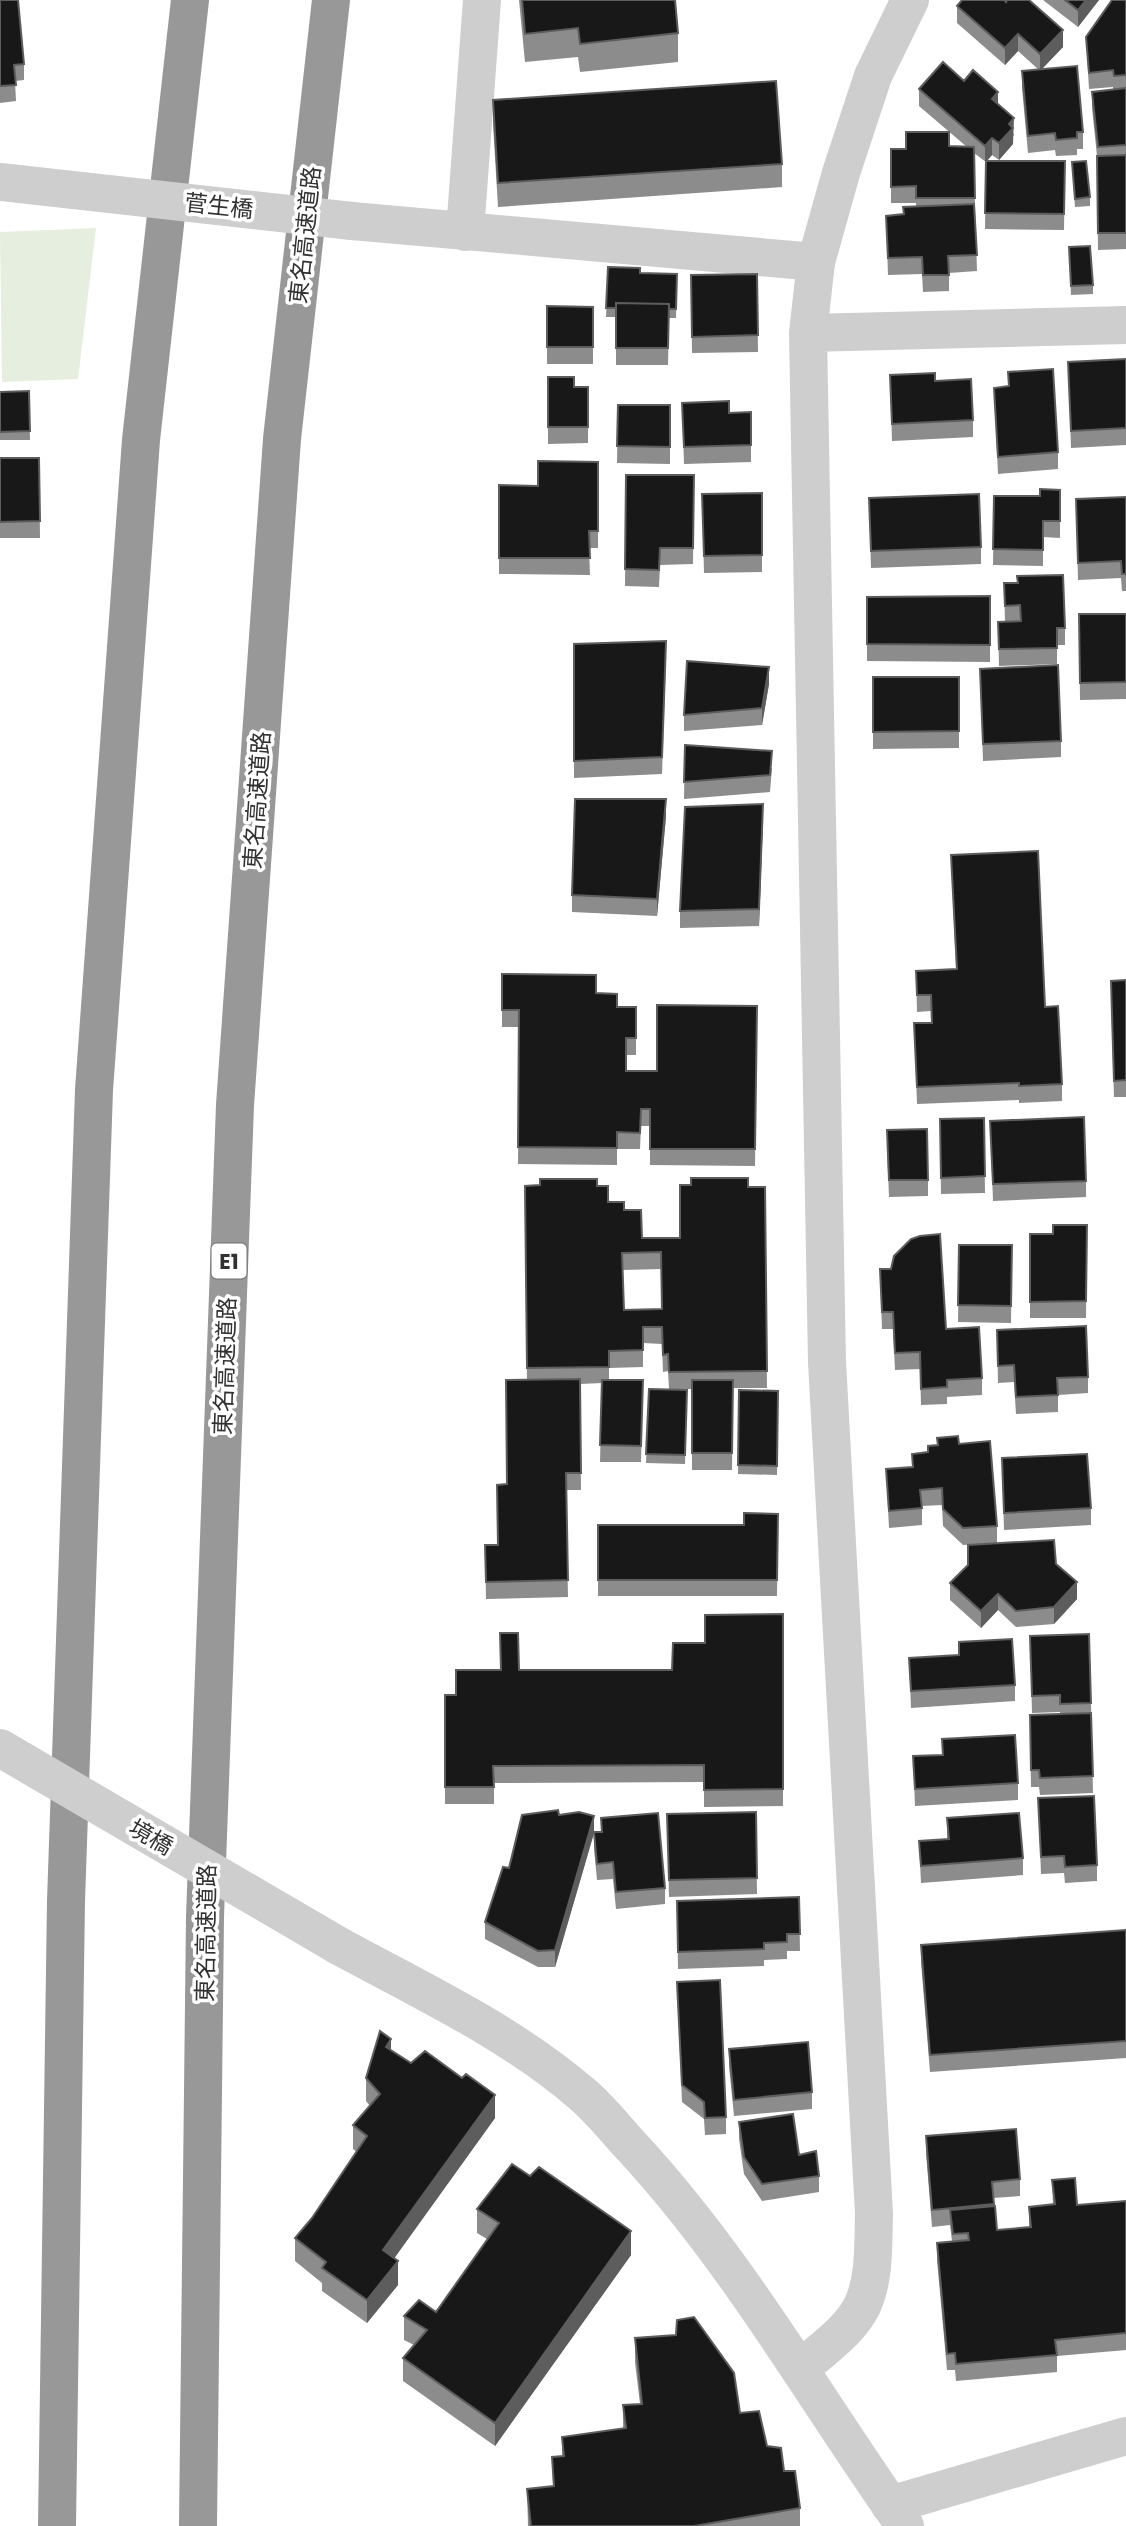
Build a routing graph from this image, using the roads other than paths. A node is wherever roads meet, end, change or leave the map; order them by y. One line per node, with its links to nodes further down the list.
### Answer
1 (190, 0): 14 (highway)
2 (331, 0): 15 (highway, 東名高速道路 / E1)
3 (482, 0): 6 (street)
4 (911, 0): 7 (street)
5 (0, 182): 6 (street, 菅生橋, bridge)
6 (452, 231): 7 (street, 菅生橋)
7 (816, 262): 9 (street)
8 (1126, 325): 9 (street)
9 (808, 333): 11 (street)
10 (0, 1748): 11 (street, 境橋, bridge)
11 (800, 2369): 13 (street, 境橋)
12 (1126, 2436): 13 (street)
13 (897, 2515)
14 (57, 2526)
15 (198, 2526)

